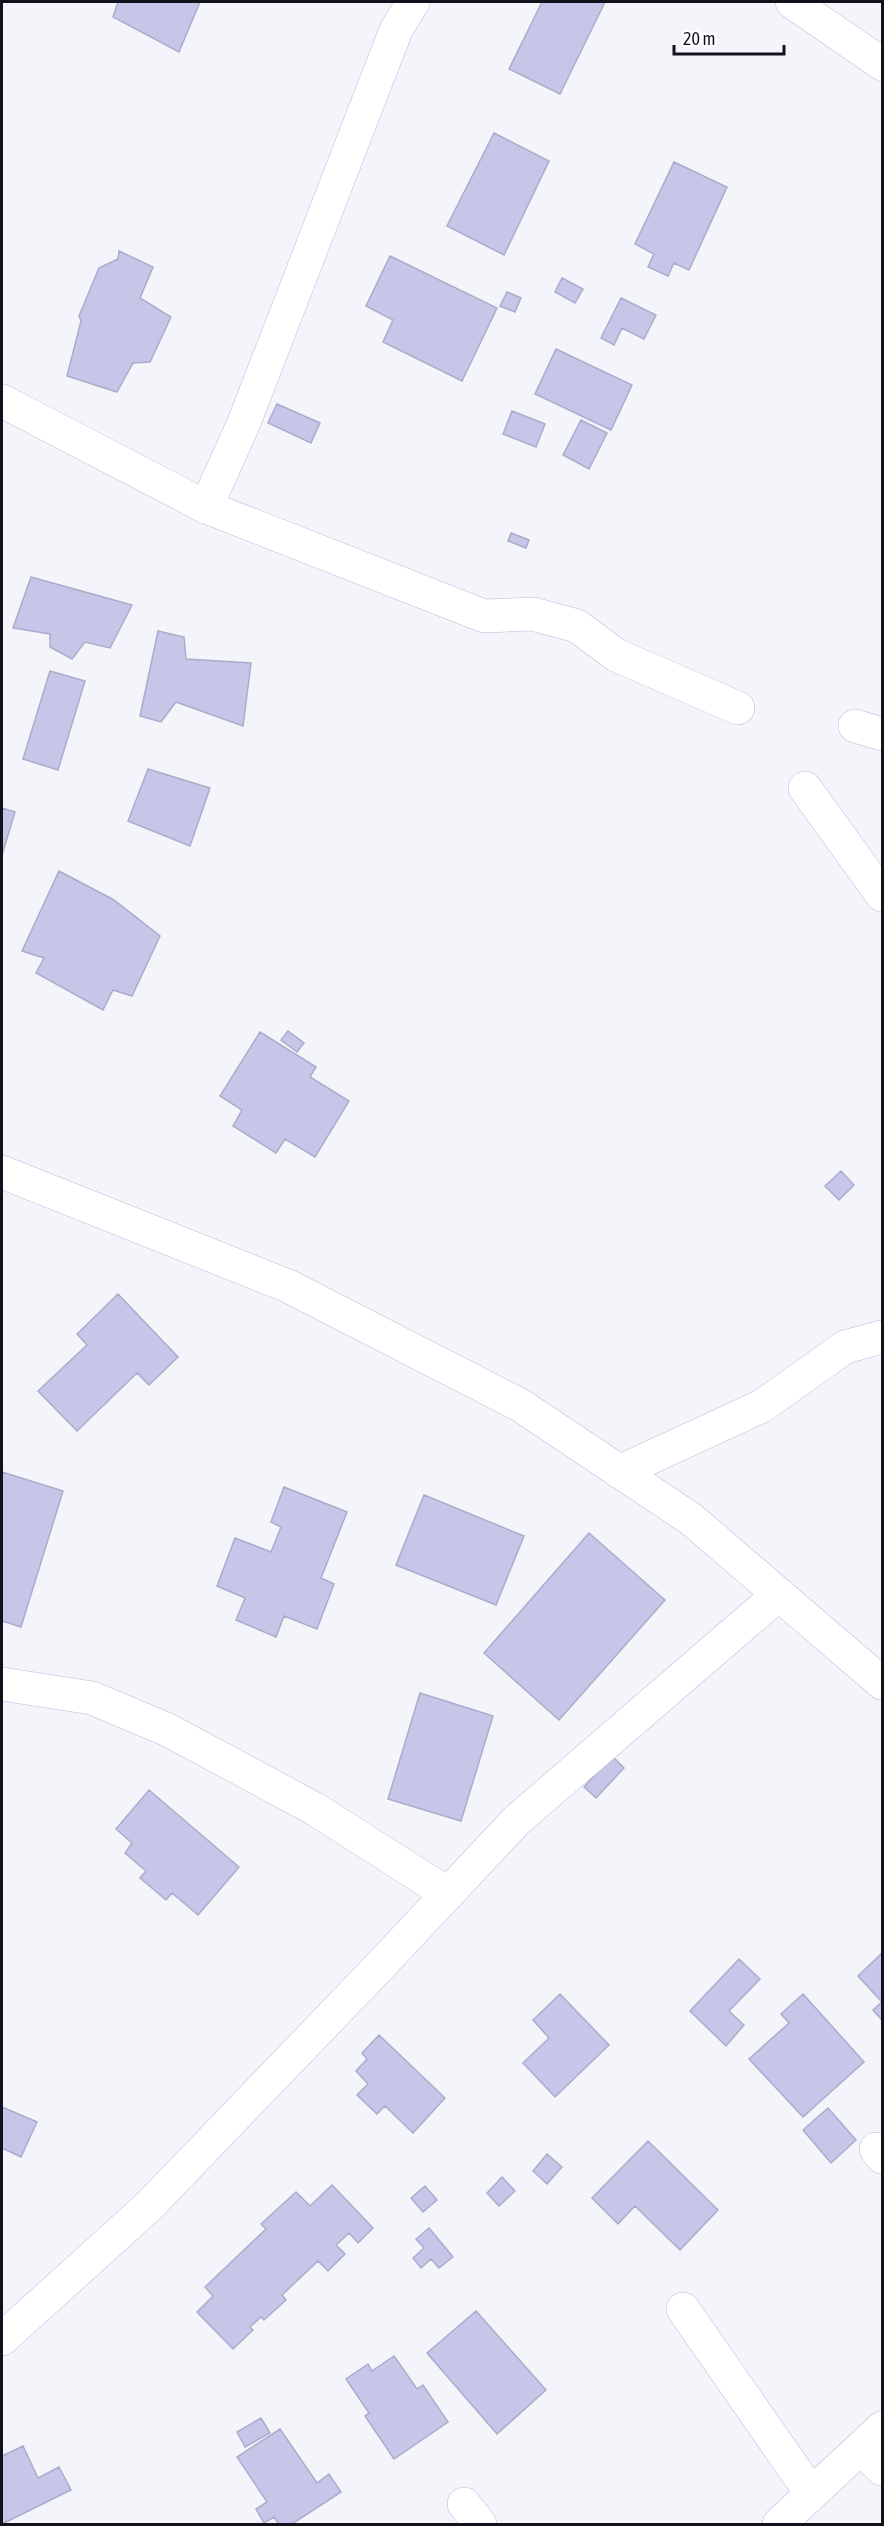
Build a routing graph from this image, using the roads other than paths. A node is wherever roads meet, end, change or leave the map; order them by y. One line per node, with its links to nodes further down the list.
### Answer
1 (413, 2): 5 (street)
2 (792, 2): 3 (street)
3 (882, 64)
4 (2, 401): 5 (street)
5 (206, 507): 6 (street)
6 (738, 708)
7 (805, 788): 8 (street)
8 (882, 895)
9 (2, 1172): 11 (street)
10 (882, 1337): 11 (street)
11 (619, 1472): 12 (street)
12 (779, 1594): 13 (street); 15 (street)
13 (882, 1683)
14 (2, 1684): 15 (street)
15 (448, 1894): 17 (street)
16 (683, 2309): 19 (street)
17 (2, 2339)
18 (875, 2448): 19 (street)
19 (811, 2493): 20 (street)
20 (779, 2524)

